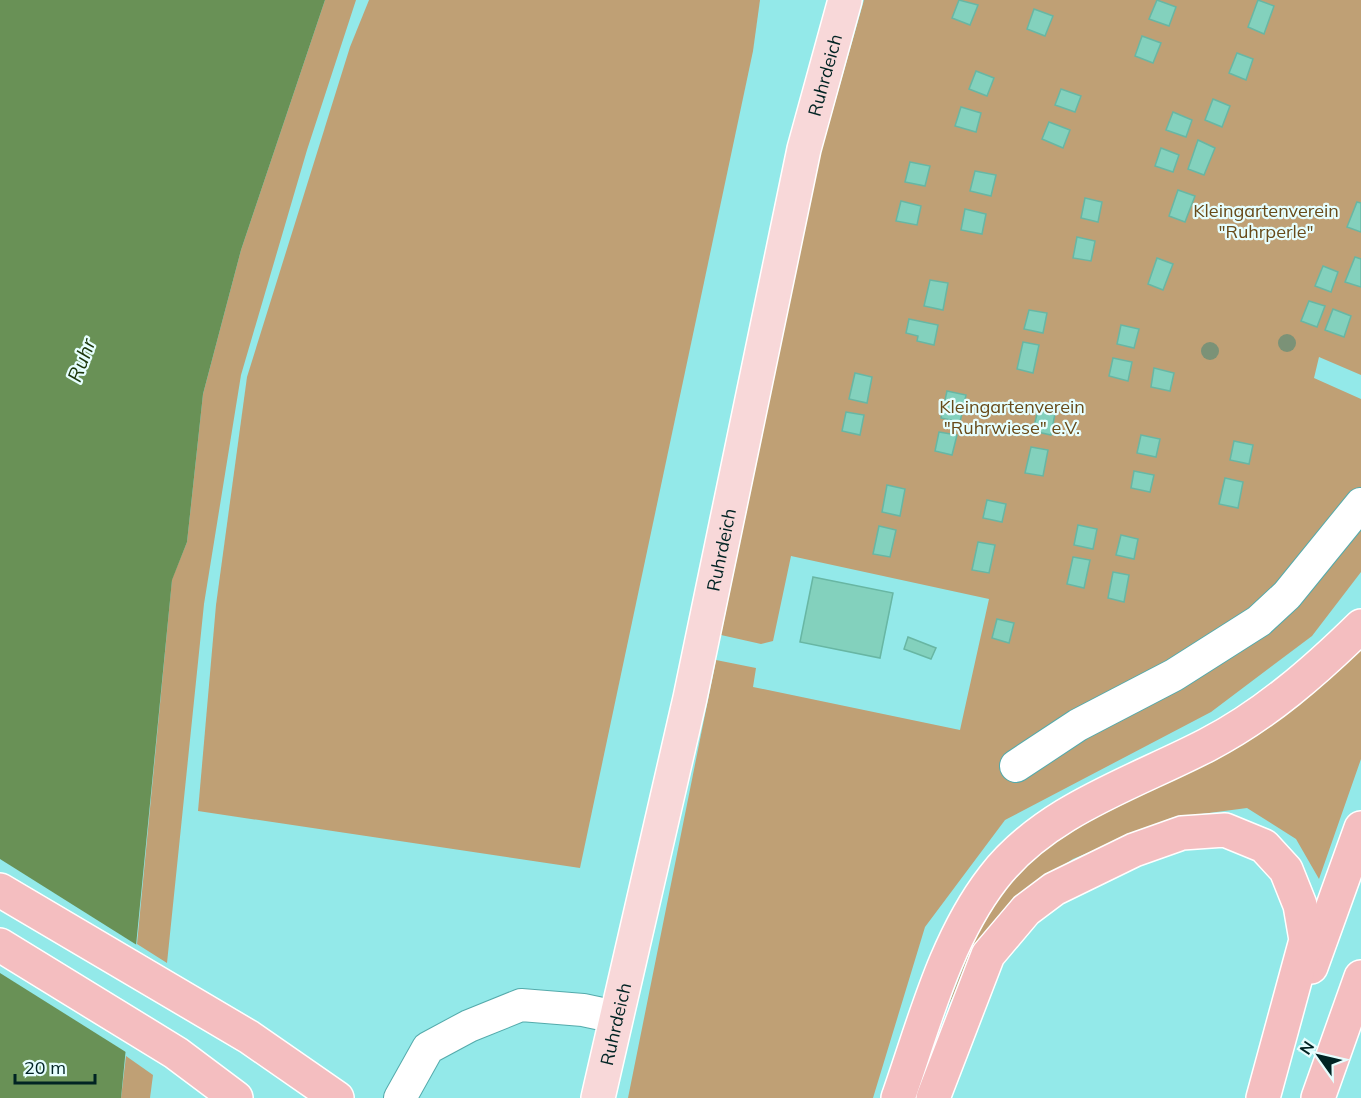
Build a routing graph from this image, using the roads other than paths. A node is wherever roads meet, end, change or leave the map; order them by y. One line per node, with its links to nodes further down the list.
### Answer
1 (845, 0): 9 (main road, Ruhrdeich)
2 (1361, 504): 4 (lane)
3 (1361, 626): 14 (highway)
4 (1016, 766)
5 (1361, 828): 16 (highway)
6 (0, 890): 11 (highway)
7 (0, 945): 10 (highway)
8 (1361, 977): 17 (highway)
9 (616, 1017): 12 (lane); 13 (main road, Ruhrdeich)
10 (236, 1098)
11 (337, 1098)
12 (400, 1098)
13 (598, 1098)
14 (898, 1098)
15 (933, 1098): 16 (highway)
16 (1264, 1098)
17 (1318, 1098)

